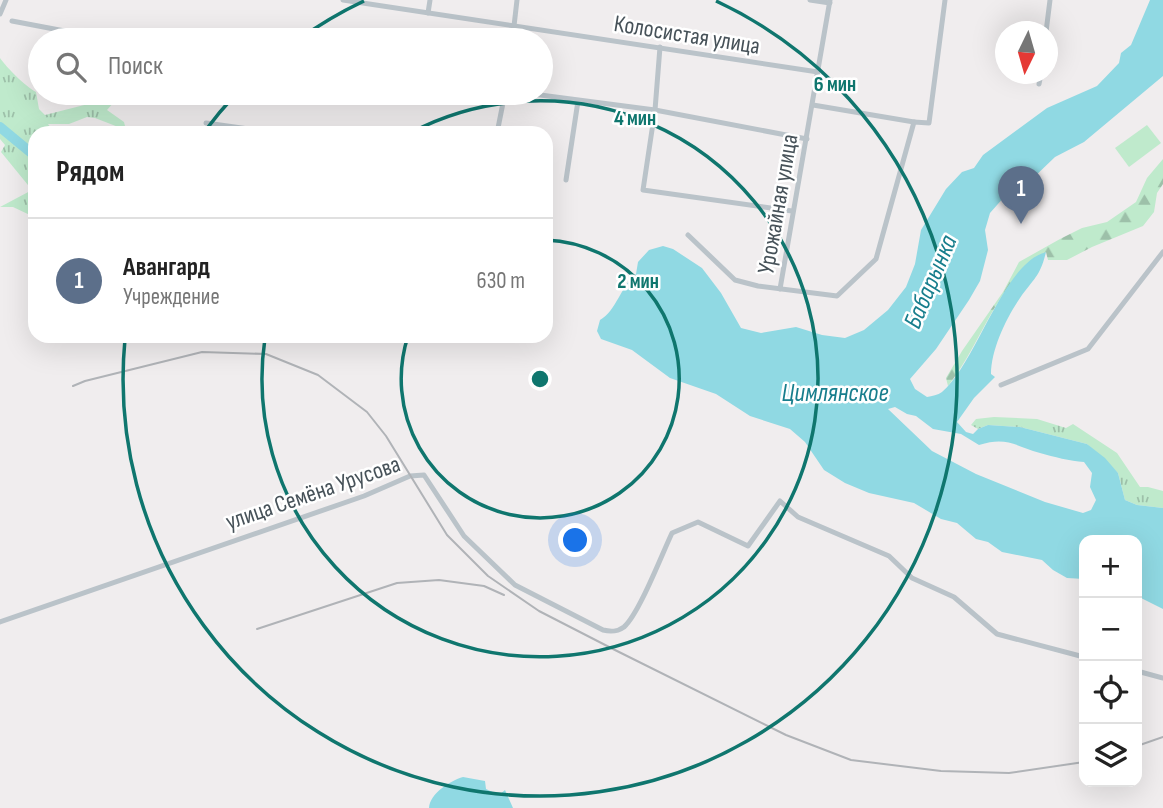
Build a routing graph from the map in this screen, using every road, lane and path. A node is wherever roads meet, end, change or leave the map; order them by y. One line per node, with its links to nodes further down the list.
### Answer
1 (6, 0): 10 (street)
2 (343, 0): 9 (street, Колосистая улица)
3 (430, 0): 9 (street)
4 (517, 0): 13 (street)
5 (810, 0): 8 (street)
6 (945, 0): 24 (street)
7 (1050, 0): 12 (street)
8 (830, 2): 18 (street, Урожайная улица)
9 (428, 13): 13 (street, Колосистая улица)
10 (0, 14)
11 (12, 21): 14 (street)
12 (1047, 21)
13 (514, 26): 15 (street, Колосистая улица)
14 (49, 28)
15 (528, 28)
16 (553, 32): 17 (street, Колосистая улица)
17 (660, 47): 18 (street, Колосистая улица); 23 (street)
18 (818, 72): 22 (street, Урожайная улица)
19 (553, 97): 20 (street)
20 (578, 101): 23 (street); 29 (street)
21 (503, 105): 27 (street)
22 (813, 105): 24 (street); 28 (street, Урожайная улица)
23 (655, 110): 28 (street); 30 (street)
24 (914, 122): 33 (street)
25 (206, 123): 26 (street)
26 (227, 126)
27 (498, 126)
28 (807, 139): 30 (street, Урожайная улица)
29 (566, 180)
30 (792, 211): 33 (street, Урожайная улица)
31 (688, 235): 33 (street)
32 (1162, 255): 34 (street)
33 (780, 289)
34 (1001, 385)
35 (0, 622): 36 (street, улица Семёна Урусова)
36 (1079, 656)
37 (1142, 672): 38 (street)
38 (1163, 678)

